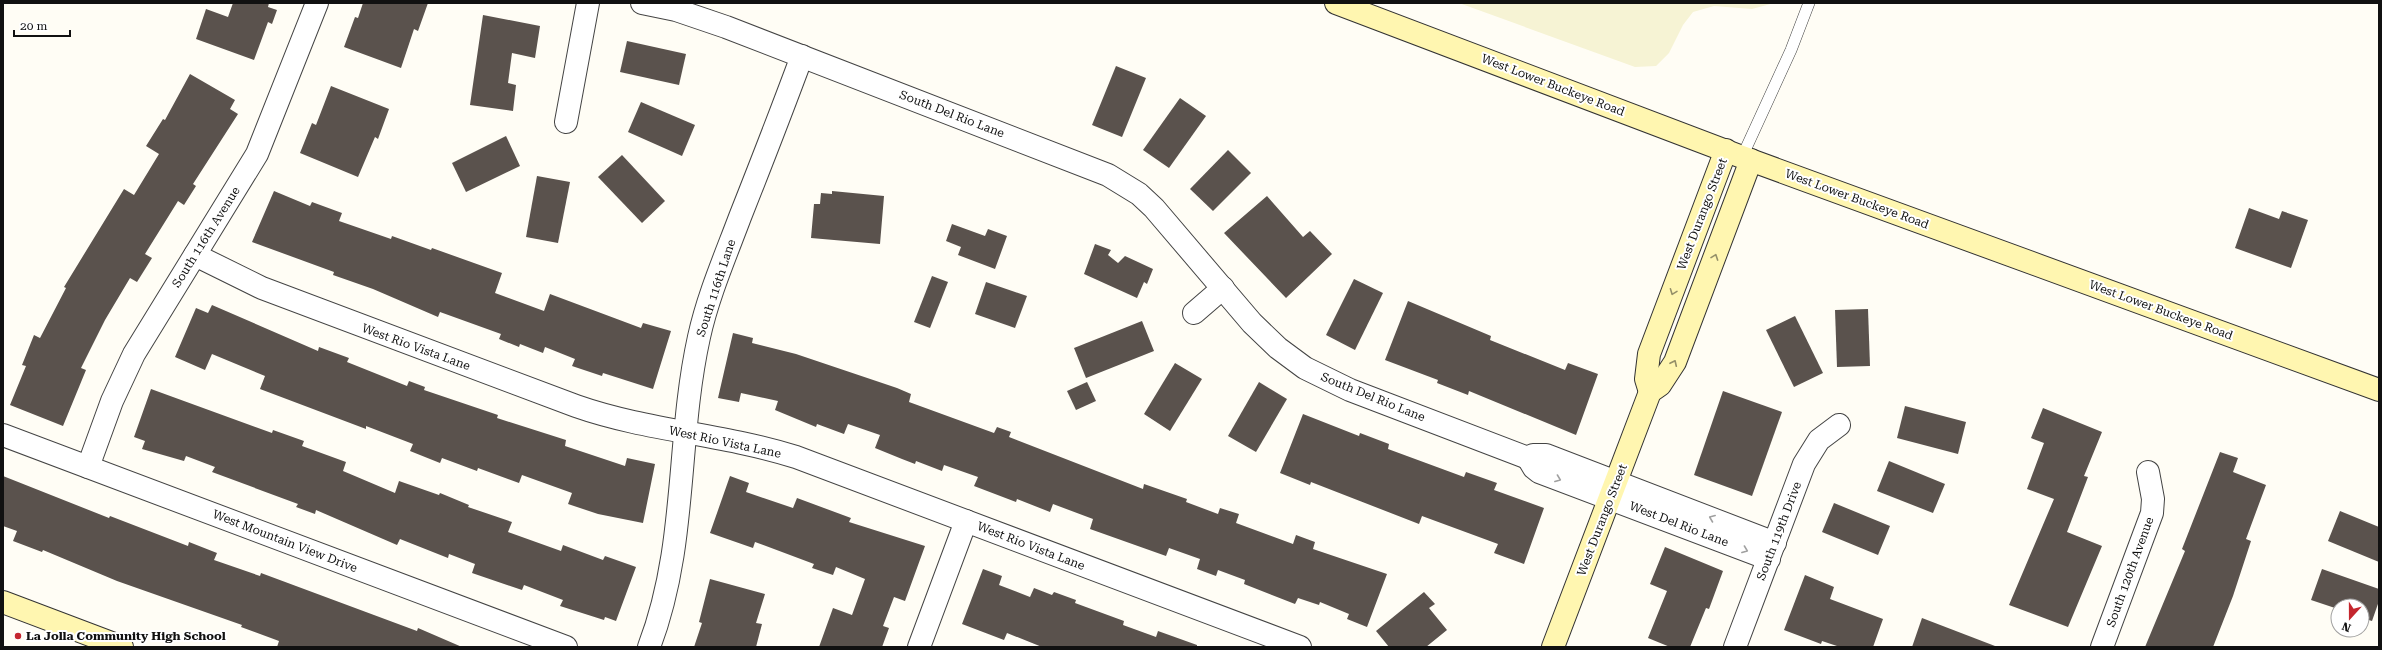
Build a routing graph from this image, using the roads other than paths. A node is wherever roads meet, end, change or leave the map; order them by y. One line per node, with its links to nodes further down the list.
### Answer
1 (316, 3): 9 (street, South 116th Avenue)
2 (588, 3): 7 (street)
3 (642, 3): 6 (street, South Del Rio Lane)
4 (1336, 3): 8 (main road, West Lower Buckeye Road)
5 (1809, 3): 8 (lane)
6 (802, 56): 10 (street, South Del Rio Lane); 14 (street, South 116th Lane)
7 (566, 122)
8 (1740, 156): 12 (main road, West Lower Buckeye Road); 19 (main road, West Durango Street)
9 (195, 255): 14 (street, West Rio Vista Lane); 17 (street, South 116th Avenue)
10 (1223, 288): 11 (street); 16 (street, South Del Rio Lane)
11 (1194, 313)
12 (2379, 390)
13 (1839, 425): 21 (street, South 119th Drive)
14 (686, 433): 20 (street, West Rio Vista Lane); 25 (street, South 116th Lane)
15 (3, 435): 17 (street, West Mountain View Drive)
16 (1528, 458): 19 (street, West Del Rio Lane)
17 (88, 467): 24 (street, West Mountain View Drive)
18 (2148, 472): 30 (street, South 120th Avenue)
19 (1613, 489): 21 (street, West Del Rio Lane); 28 (main road, West Durango Street)
20 (966, 521): 26 (street); 27 (street, West Rio Vista Lane)
21 (1772, 551): 29 (street, South 119th Drive)
22 (3, 602): 23 (main road)
23 (122, 647)
24 (566, 647)
25 (649, 647)
26 (919, 647)
27 (1300, 647)
28 (1553, 647)
29 (1735, 647)
30 (2102, 647)

